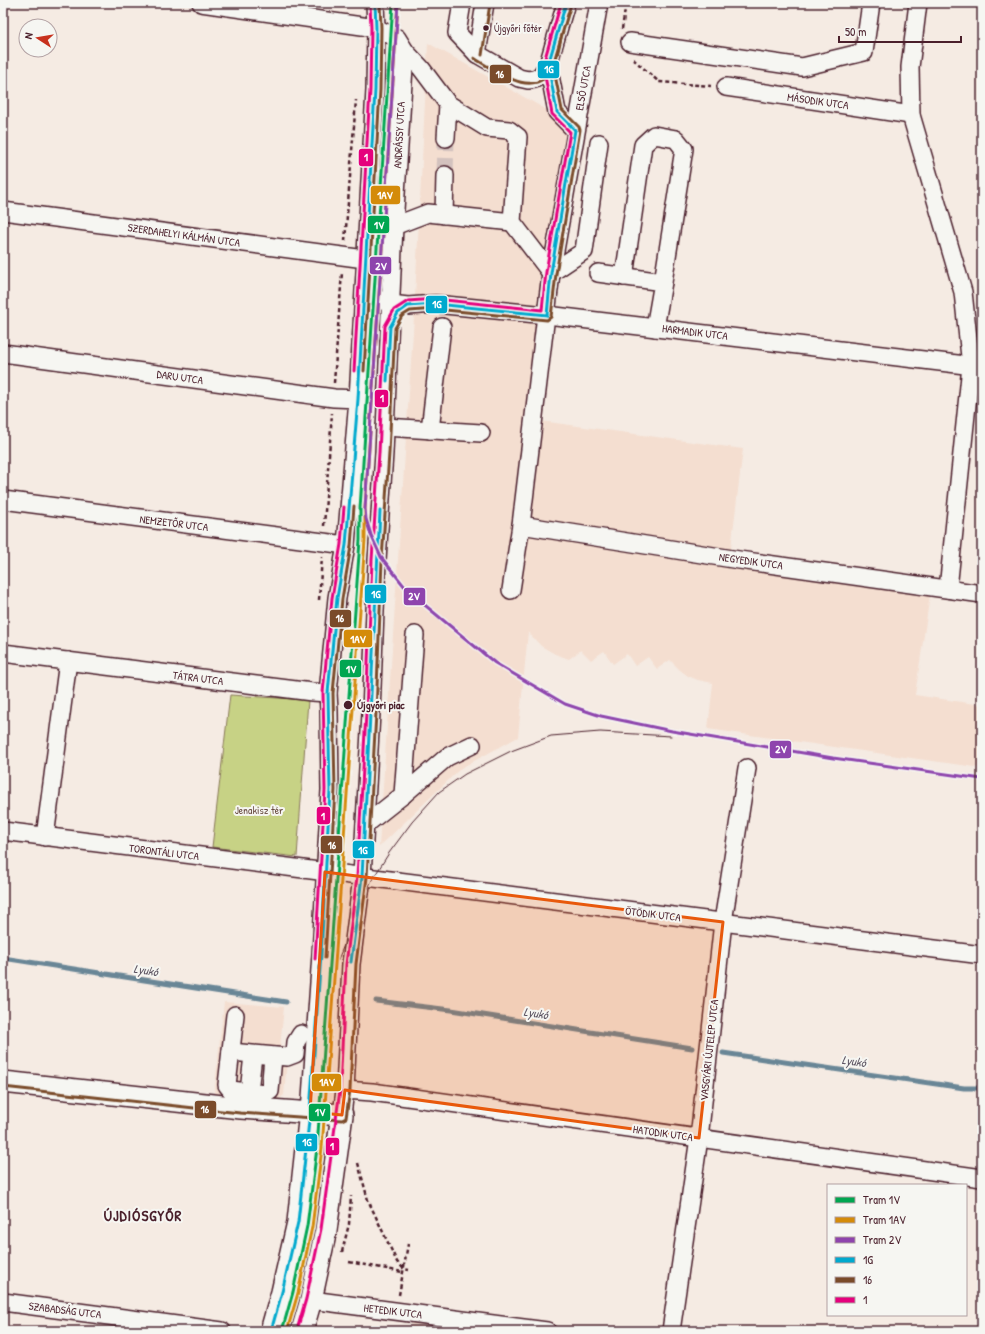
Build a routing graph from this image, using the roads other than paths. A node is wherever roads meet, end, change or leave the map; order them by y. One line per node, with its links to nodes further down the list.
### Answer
1 (201, 3): 9 (street)
2 (375, 3): 9 (street)
3 (462, 3): 12 (street)
4 (485, 3): 12 (street)
5 (566, 3): 13 (street)
6 (598, 3): 17 (street, ELSŐ UTCA)
7 (871, 3): 10 (street)
8 (918, 3): 16 (street)
9 (376, 28): 11 (street); 25 (street)
10 (630, 42)
11 (405, 51): 15 (street); 24 (street, ANDRÁSSY UTCA)
12 (477, 54): 13 (street)
13 (548, 65): 17 (street)
14 (726, 87): 16 (street, MÁSODIK UTCA)
15 (448, 104): 18 (street); 23 (street)
16 (911, 115): 38 (street)
17 (576, 130): 26 (street, ELSŐ UTCA)
18 (446, 138)
19 (599, 143): 26 (street)
20 (445, 176): 22 (street)
21 (3, 211): 25 (street, SZERDAHELYI KÁLMÁN UTCA)
22 (444, 215): 23 (street); 24 (street)
23 (512, 222): 26 (street)
24 (394, 226): 31 (street, ANDRÁSSY UTCA)
25 (365, 259): 30 (street)
26 (551, 273): 33 (street, ELSŐ UTCA)
27 (598, 273): 28 (street)
28 (624, 277): 29 (street); 29 (street)
29 (663, 282): 36 (street)
30 (365, 283): 31 (street, HARMADIK UTCA); 39 (street)
31 (391, 304): 32 (street, HARMADIK UTCA); 34 (street, ANDRÁSSY UTCA)
32 (408, 306): 33 (street, HARMADIK UTCA); 34 (street)
33 (547, 315): 36 (street, HARMADIK UTCA); 44 (street, ELSŐ UTCA)
34 (390, 327): 40 (street, ANDRÁSSY UTCA)
35 (442, 327): 41 (street)
36 (656, 328): 38 (street, HARMADIK UTCA)
37 (3, 353): 39 (street, DARU UTCA)
38 (976, 366): 46 (street)
39 (358, 400): 45 (street)
40 (385, 427): 41 (street); 56 (street, ANDRÁSSY UTCA)
41 (430, 430): 42 (street)
42 (481, 433)
43 (3, 500): 45 (street, NEMZETŐR UTCA)
44 (521, 525): 46 (street, NEGYEDIK UTCA); 47 (street, ELSŐ UTCA)
45 (346, 544): 52 (street)
46 (948, 589): 48 (street, NEGYEDIK UTCA)
47 (511, 590)
48 (982, 594)
49 (415, 635): 55 (street)
50 (3, 653): 51 (street, TÁTRA UTCA)
51 (68, 661): 52 (street, TÁTRA UTCA); 58 (street)
52 (328, 693): 59 (street)
53 (472, 745): 55 (street)
54 (747, 768): 61 (street, VASGYÁRI ÚJTELEP UTCA)
55 (403, 795): 56 (street)
56 (365, 825): 60 (street, ANDRÁSSY UTCA)
57 (3, 831): 58 (street, TORONTÁLI UTCA)
58 (45, 837): 59 (street, TORONTÁLI UTCA)
59 (325, 872): 60 (street, ÖTÖDIK UTCA); 71 (street)
60 (362, 877): 61 (street, ÖTÖDIK UTCA); 69 (street, ANDRÁSSY UTCA)
61 (723, 922): 62 (street, ÖTÖDIK UTCA); 73 (street, VASGYÁRI ÚJTELEP UTCA)
62 (982, 955)
63 (235, 1015): 65 (street)
64 (301, 1034): 67 (street)
65 (230, 1052): 66 (street); 70 (street)
66 (253, 1055): 67 (street); 70 (street)
67 (273, 1057): 70 (street)
68 (3, 1082): 71 (main road)
69 (344, 1090): 72 (street, ANDRÁSSY UTCA); 73 (street, HATODIK UTCA)
70 (250, 1092)
71 (310, 1112): 72 (main road); 78 (main road)
72 (342, 1115): 75 (main road, ANDRÁSSY UTCA)
73 (699, 1138): 74 (street, HATODIK UTCA); 81 (street, VASGYÁRI ÚJTELEP UTCA)
74 (982, 1178)
75 (311, 1300): 79 (main road, ANDRÁSSY UTCA); 80 (street, HETEDIK UTCA)
76 (3, 1302): 77 (street, SZABADSÁG UTCA)
77 (222, 1331)
78 (271, 1331)
79 (302, 1331)
80 (547, 1331)
81 (671, 1331)

